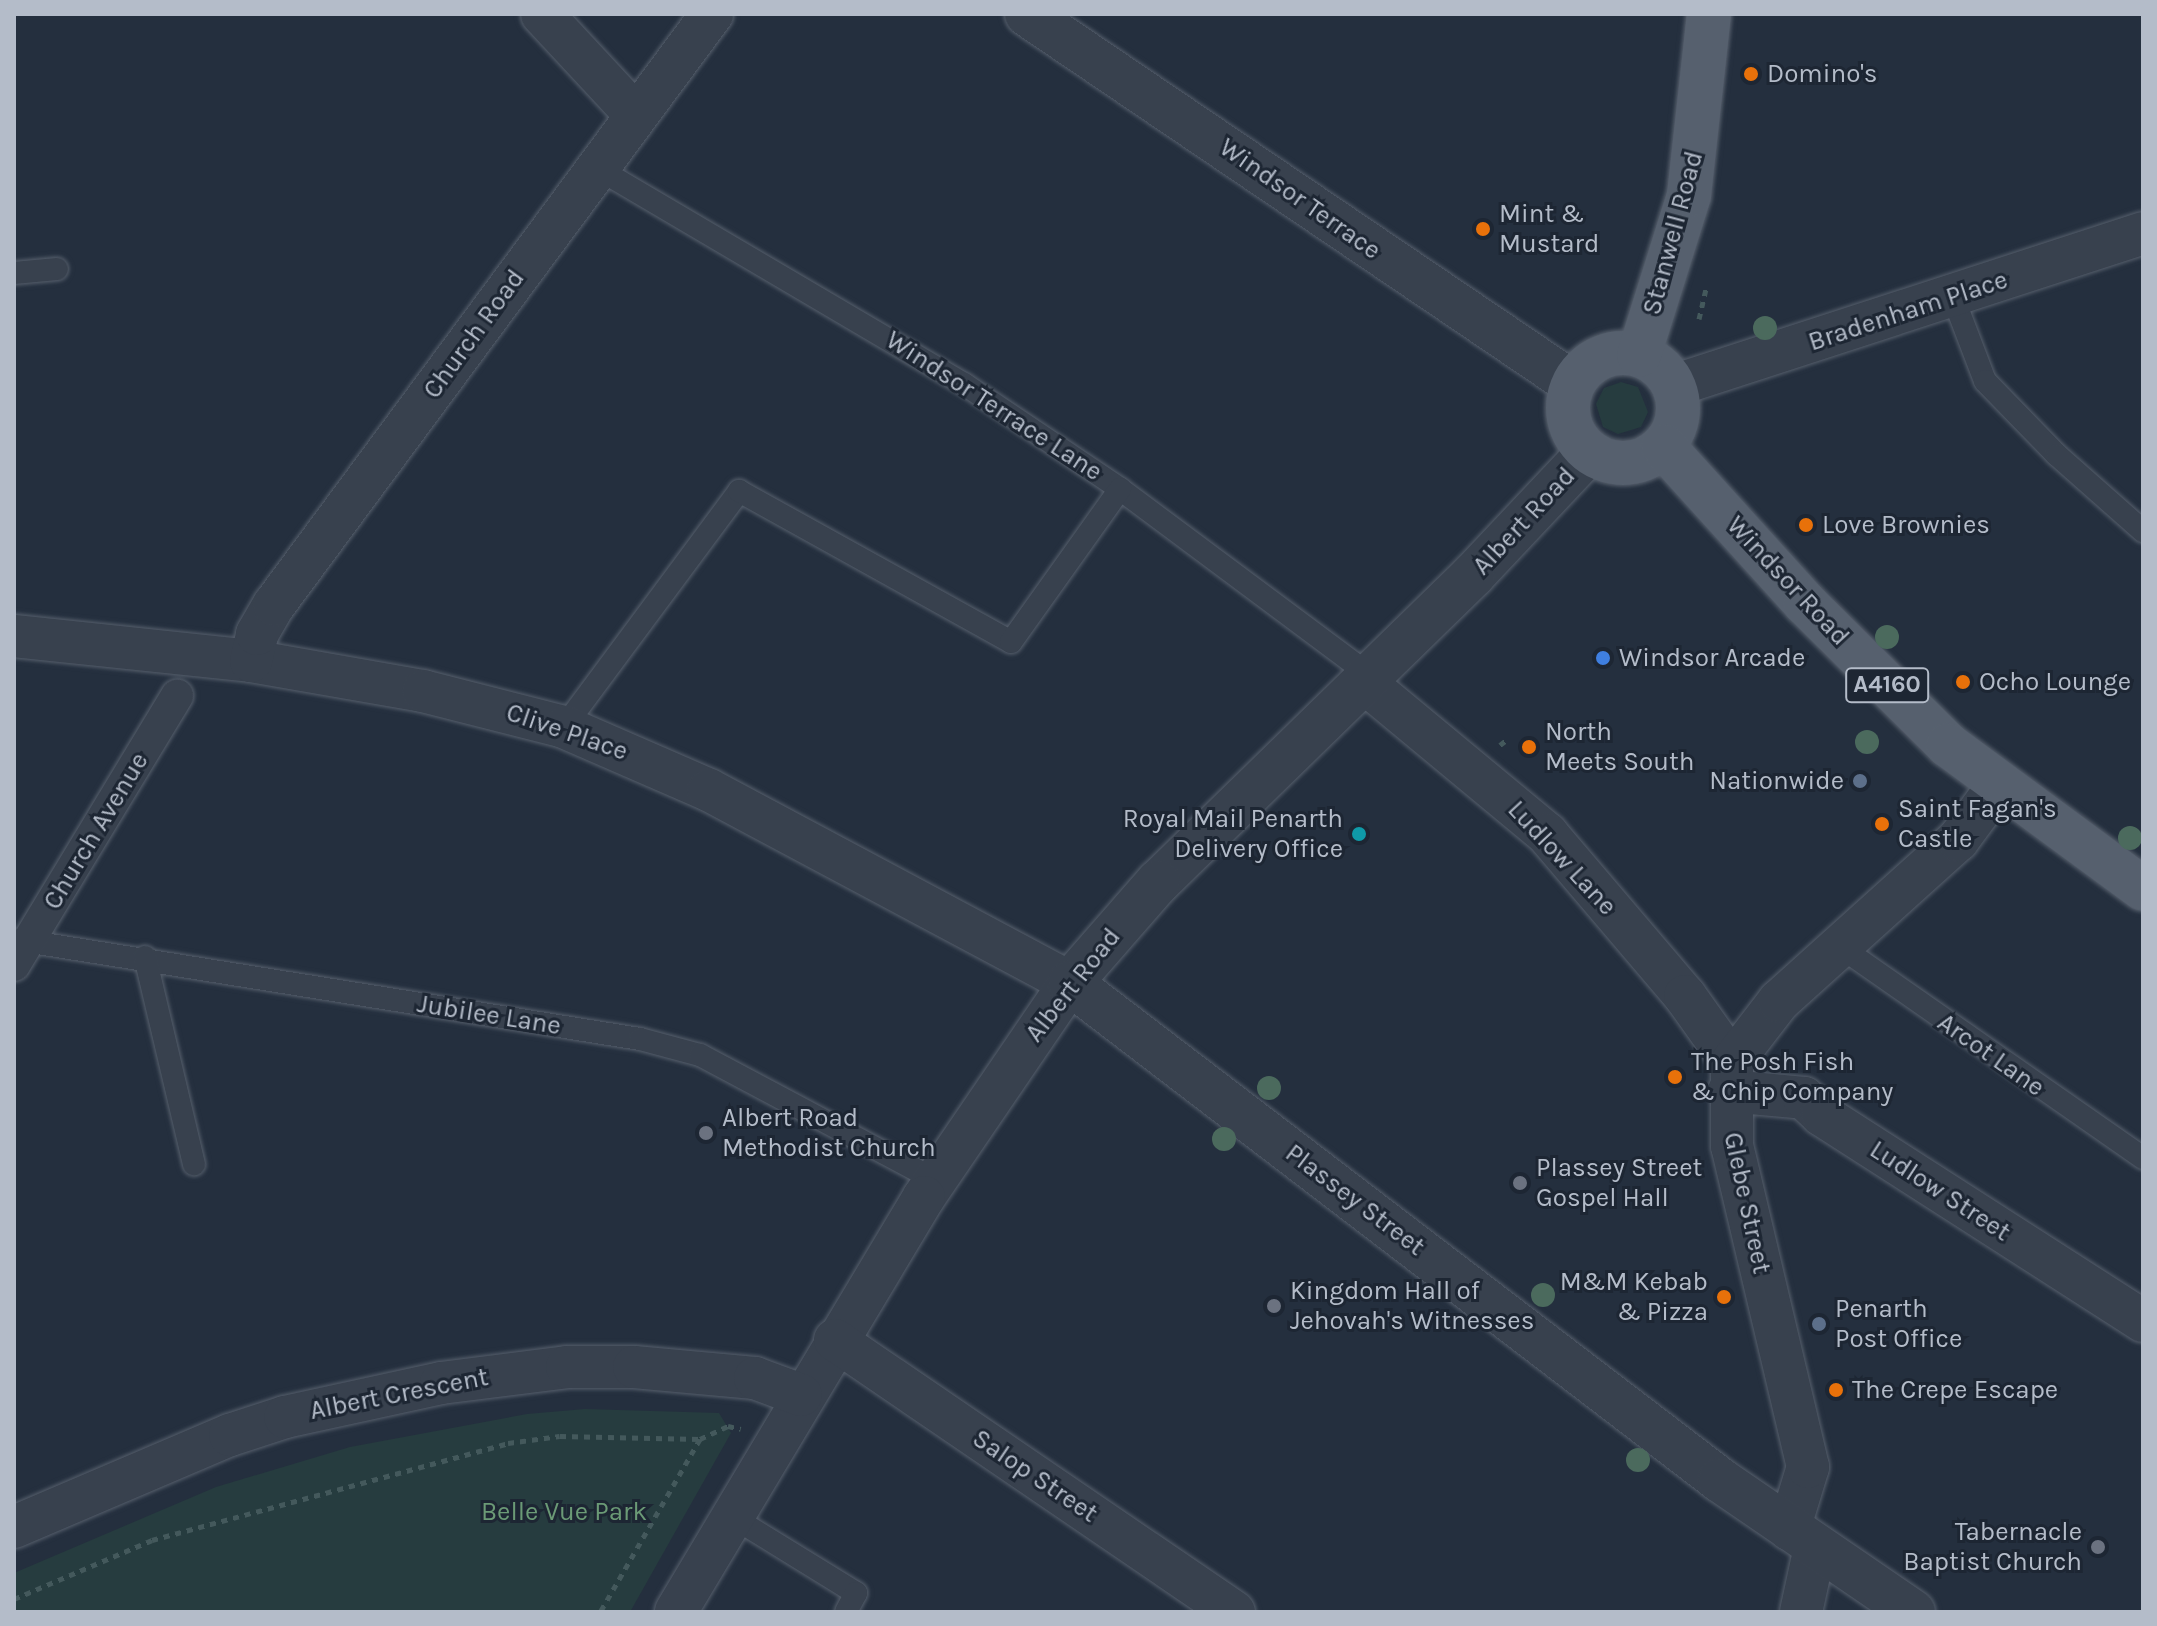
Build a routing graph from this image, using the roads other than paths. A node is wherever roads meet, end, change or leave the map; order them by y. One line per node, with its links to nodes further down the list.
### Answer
1 (542, 14): 5 (street)
2 (712, 14): 5 (street, Church Road)
3 (1027, 14): 12 (street, Windsor Terrace)
4 (1709, 14): 11 (main road, Stanwell Road)
5 (636, 115): 6 (street, Church Road)
6 (597, 168): 16 (lane, Windsor Terrace Lane); 19 (street, Church Road)
7 (2143, 233): 10 (street, Bradenham Place)
8 (57, 269): 9 (lane)
9 (14, 273)
10 (1953, 297): 13 (street, Bradenham Place); 17 (lane)
11 (1639, 355): 12 (main road); 13 (main road)
12 (1572, 383): 15 (main road)
13 (1673, 386): 14 (main road)
14 (1663, 446): 15 (main road); 23 (main road, Windsor Road / A4160)
15 (1589, 452): 20 (street, Albert Road)
16 (1120, 489): 20 (lane, Windsor Terrace Lane); 22 (lane)
17 (2143, 531)
18 (14, 636): 19 (street, Clive Place)
19 (251, 661): 22 (street, Clive Place)
20 (1368, 679): 28 (street, Albert Road); 29 (street, Ludlow Lane)
21 (177, 696): 26 (street, Church Avenue)
22 (564, 727): 28 (street, Clive Place)
23 (1998, 786): 24 (main road, Windsor Road / A4160); 25 (street)
24 (2143, 889)
25 (1842, 948): 29 (street); 30 (lane, Arcot Lane)
26 (19, 949): 27 (lane, Jubilee Lane)
27 (145, 957): 31 (lane); 32 (lane, Jubilee Lane)
28 (1070, 983): 32 (street, Albert Road); 38 (street, Plassey Street)
29 (1730, 1076): 33 (street, Ludlow Street); 38 (street, Glebe Street)
30 (2143, 1158)
31 (194, 1164)
32 (935, 1180): 34 (street, Albert Road)
33 (2143, 1321)
34 (835, 1340): 35 (street, Albert Road); 41 (street, Salop Street)
35 (801, 1395): 36 (street, Albert Road); 37 (street, Albert Crescent)
36 (731, 1516): 39 (street, Albert Road); 40 (lane)
37 (14, 1527)
38 (1802, 1538): 42 (street, Glebe Street); 43 (street, Plassey Street)
39 (676, 1612)
40 (846, 1612)
41 (1234, 1612)
42 (1801, 1612)
43 (1913, 1612)

